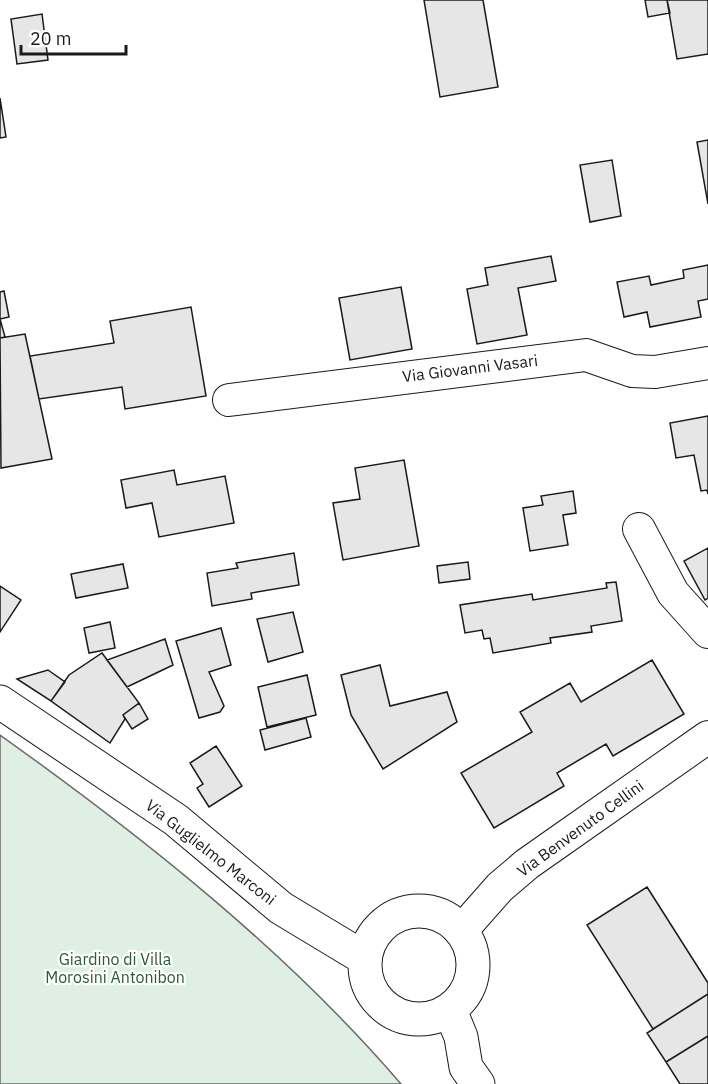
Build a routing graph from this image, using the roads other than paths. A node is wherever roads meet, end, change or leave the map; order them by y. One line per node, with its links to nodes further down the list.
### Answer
1 (708, 363): 2 (street, Via Giovanni Vasari)
2 (229, 400)
3 (639, 529): 4 (street)
4 (708, 632)
5 (0, 702): 8 (street, Via Guglielmo Marconi)
6 (708, 737): 7 (street, Via Benvenuto Cellini)
7 (462, 930): 8 (street); 9 (street)
8 (364, 958): 9 (street)
9 (450, 1010): 10 (street)
10 (478, 1084)

